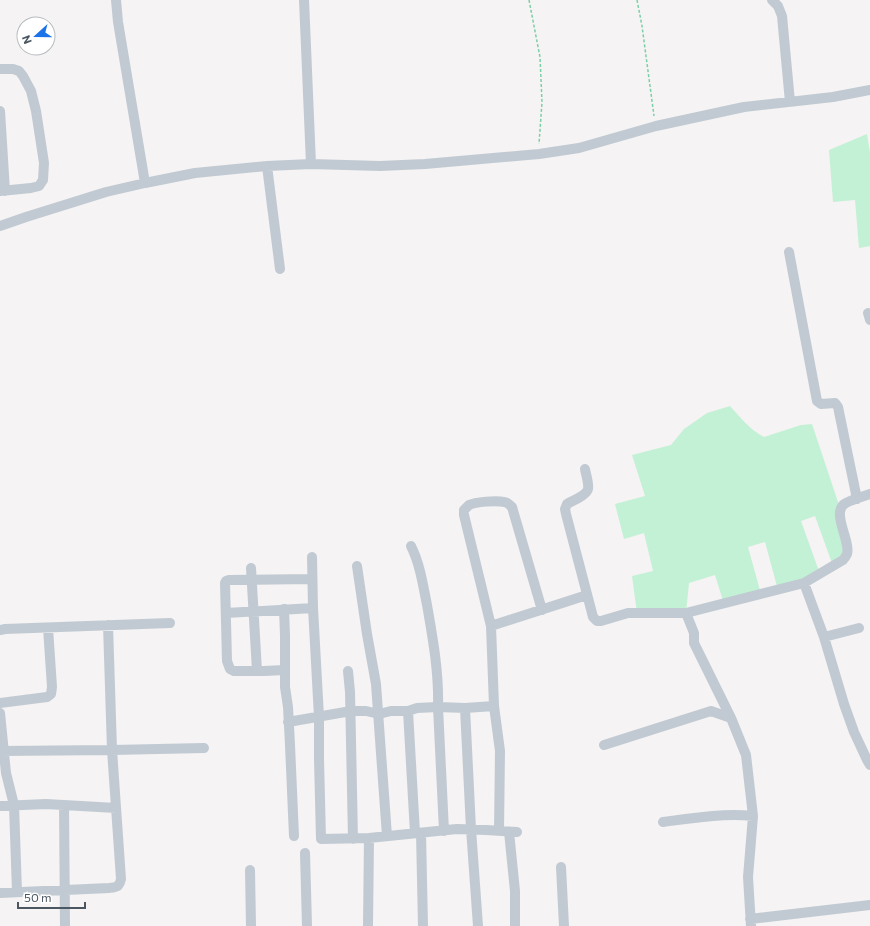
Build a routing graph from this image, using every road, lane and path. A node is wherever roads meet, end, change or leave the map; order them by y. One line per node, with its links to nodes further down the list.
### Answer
1 (116, 0): 14 (street)
2 (304, 0): 12 (street)
3 (529, 0): 11 (path)
4 (637, 0): 10 (path)
5 (772, 0): 8 (street)
6 (0, 69): 15 (street)
7 (870, 90): 8 (street)
8 (790, 102): 10 (street)
9 (0, 111): 15 (street)
10 (656, 126): 11 (street)
11 (539, 154): 12 (street)
12 (311, 164): 13 (street)
13 (267, 166): 14 (street); 18 (street)
14 (145, 182): 16 (street)
15 (2, 191)
16 (0, 226)
17 (789, 252): 21 (street)
18 (280, 269)
19 (585, 469): 29 (street)
20 (870, 494): 21 (street)
21 (857, 499): 28 (street)
22 (411, 546): 48 (street)
23 (312, 557): 26 (street)
24 (357, 566): 53 (street)
25 (251, 568): 27 (street)
26 (312, 579): 27 (street); 30 (street)
27 (252, 580): 33 (street); 34 (street)
28 (804, 583): 35 (street); 42 (street)
29 (587, 595): 32 (street); 35 (street)
30 (312, 608): 31 (street); 54 (street)
31 (284, 609): 33 (street); 43 (street)
32 (542, 610): 38 (street); 38 (street)
33 (253, 611): 34 (street); 45 (street)
34 (226, 612): 45 (street)
35 (686, 613): 55 (street)
36 (170, 623): 37 (street)
37 (108, 625): 39 (street); 59 (street)
38 (491, 626): 47 (street)
39 (48, 628): 41 (street); 46 (street)
40 (858, 628): 42 (street)
41 (0, 630)
42 (824, 637): 61 (street)
43 (285, 670): 45 (street); 56 (street)
44 (348, 670): 51 (street)
45 (256, 671)
46 (0, 703)
47 (494, 706): 49 (street); 70 (street)
48 (438, 707): 49 (street); 50 (street); 69 (street)
49 (465, 708): 68 (street)
50 (408, 711): 53 (street); 71 (street)
51 (351, 712): 53 (street); 54 (street); 75 (street)
52 (0, 713): 60 (street)
53 (379, 714): 73 (street)
54 (319, 717): 56 (street); 75 (street)
55 (731, 718): 57 (street); 66 (street)
56 (288, 722): 72 (street)
57 (604, 745)
58 (204, 748): 59 (street)
59 (112, 750): 60 (street); 65 (street)
60 (2, 751): 62 (street)
61 (870, 765)
62 (14, 805): 63 (street); 64 (street); 80 (street)
63 (64, 805): 65 (street); 79 (street)
64 (0, 806)
65 (116, 808): 79 (street)
66 (753, 816): 67 (street); 83 (street)
67 (664, 822)
68 (471, 829): 69 (street); 70 (street); 89 (street)
69 (444, 831): 71 (street)
70 (509, 832): 90 (street)
71 (418, 833): 73 (street); 88 (street)
72 (294, 836)
73 (387, 836): 74 (street)
74 (369, 838): 75 (street); 87 (street)
75 (353, 839)
76 (305, 853): 86 (street)
77 (561, 867): 91 (street)
78 (250, 870): 85 (street)
79 (64, 891): 80 (street); 84 (street)
80 (17, 892): 81 (street)
81 (0, 893)
82 (870, 905): 83 (street)
83 (751, 923)
84 (64, 926)
85 (251, 926)
86 (307, 926)
87 (368, 926)
88 (423, 926)
89 (478, 926)
90 (515, 926)
91 (564, 926)

